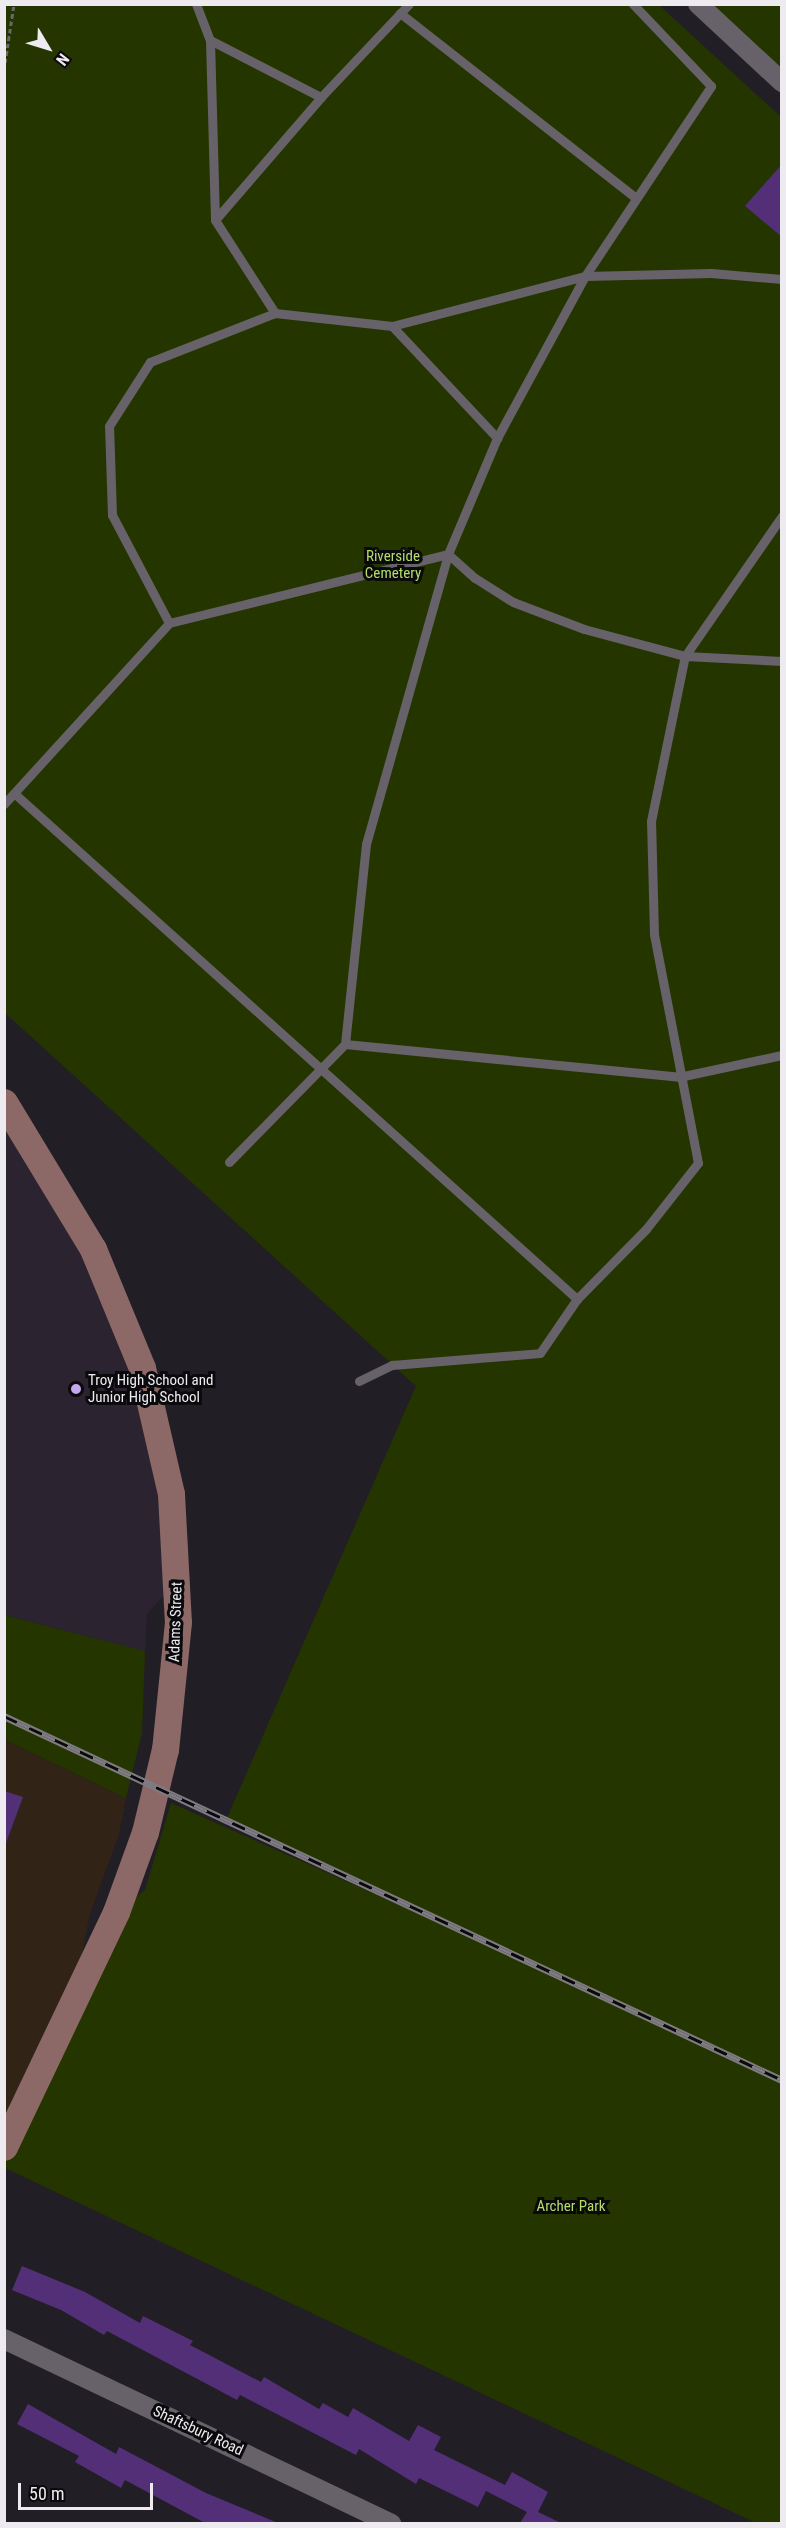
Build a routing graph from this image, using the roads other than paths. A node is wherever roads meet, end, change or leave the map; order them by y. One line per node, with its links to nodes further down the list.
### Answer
1 (196, 4): 6 (lane)
2 (409, 4): 5 (lane)
3 (633, 4): 9 (lane)
4 (698, 4): 7 (street)
5 (400, 13): 8 (lane); 9 (lane)
6 (210, 40): 8 (lane); 10 (lane)
7 (782, 81)
8 (321, 97): 10 (lane)
9 (635, 197): 11 (lane)
10 (215, 220): 13 (lane)
11 (585, 276): 12 (lane); 14 (lane); 15 (lane)
12 (782, 279)
13 (275, 313): 14 (lane); 18 (lane)
14 (392, 326): 15 (lane)
15 (497, 438): 17 (lane)
16 (782, 516): 19 (lane)
17 (448, 554): 18 (lane); 19 (lane); 23 (lane)
18 (169, 623): 21 (lane)
19 (685, 656): 20 (lane); 26 (lane)
20 (782, 661)
21 (15, 794): 22 (lane); 25 (lane)
22 (4, 804)
23 (345, 1044): 25 (lane); 26 (lane)
24 (782, 1055): 26 (lane)
25 (322, 1070): 28 (lane); 29 (lane)
26 (679, 1077): 29 (lane)
27 (4, 1102): 31 (street, Adams Street)
28 (229, 1162)
29 (578, 1299): 30 (lane)
30 (359, 1381)
31 (5, 2146)
32 (4, 2339): 33 (street, Shaftsbury Road)
33 (391, 2523)

